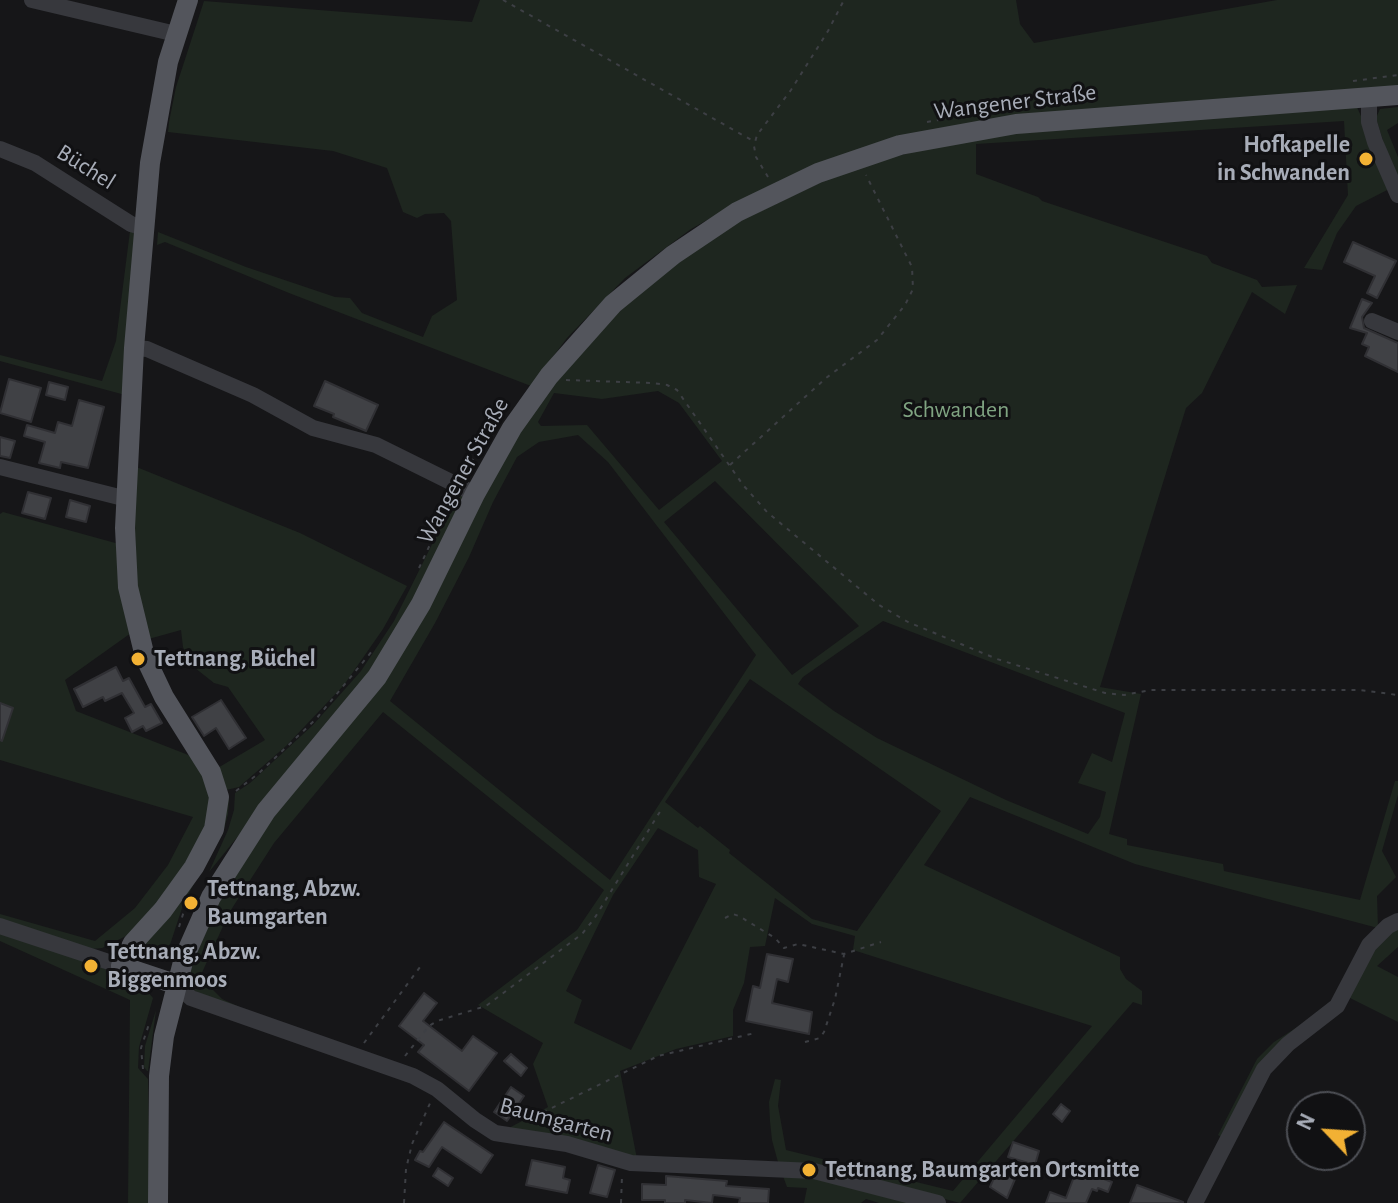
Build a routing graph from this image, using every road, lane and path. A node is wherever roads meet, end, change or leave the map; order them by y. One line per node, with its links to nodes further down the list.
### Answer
1 (32, 0): 5 (street)
2 (188, 0): 5 (main road)
3 (503, 0): 12 (path)
4 (844, 0): 12 (path)
5 (176, 34): 17 (main road)
6 (1398, 75): 7 (path)
7 (1354, 81)
8 (1398, 95): 9 (main road, Wangener Straße)
9 (1369, 99): 16 (street); 21 (main road, Wangener Straße)
10 (974, 114): 11 (path)
11 (916, 125)
12 (755, 142): 15 (path)
13 (0, 149): 17 (street, Büchel)
14 (865, 171): 23 (path)
15 (768, 178)
16 (1398, 195)
17 (145, 228): 20 (main road)
18 (1372, 321): 19 (street)
19 (1398, 332)
20 (134, 348): 25 (street); 26 (main road)
21 (549, 376): 23 (path); 25 (main road, Wangener Straße)
22 (499, 417): 25 (path)
23 (729, 465): 29 (path)
24 (0, 467): 26 (street)
25 (466, 490): 27 (path); 39 (main road, Wangener Straße)
26 (127, 499): 30 (main road)
27 (418, 570)
28 (376, 645): 30 (path)
29 (1398, 695)
30 (219, 797): 37 (main road)
31 (661, 810): 43 (path)
32 (725, 918): 36 (path)
33 (1398, 921): 51 (street)
34 (0, 926): 37 (street)
35 (881, 942): 36 (path)
36 (844, 954): 41 (path)
37 (121, 966): 39 (main road)
38 (420, 967): 42 (path)
39 (175, 984): 42 (street, Baumgarten); 47 (main road, Wangener Straße)
40 (755, 1033): 45 (path)
41 (805, 1042)
42 (353, 1056): 43 (street, Baumgarten)
43 (399, 1071): 44 (street, Baumgarten)
44 (437, 1089): 45 (street, Baumgarten); 48 (path)
45 (505, 1135): 46 (street, Baumgarten)
46 (624, 1162): 49 (path); 50 (street, Baumgarten)
47 (158, 1203)
48 (404, 1203)
49 (621, 1203)
50 (938, 1203)
51 (1195, 1203)

